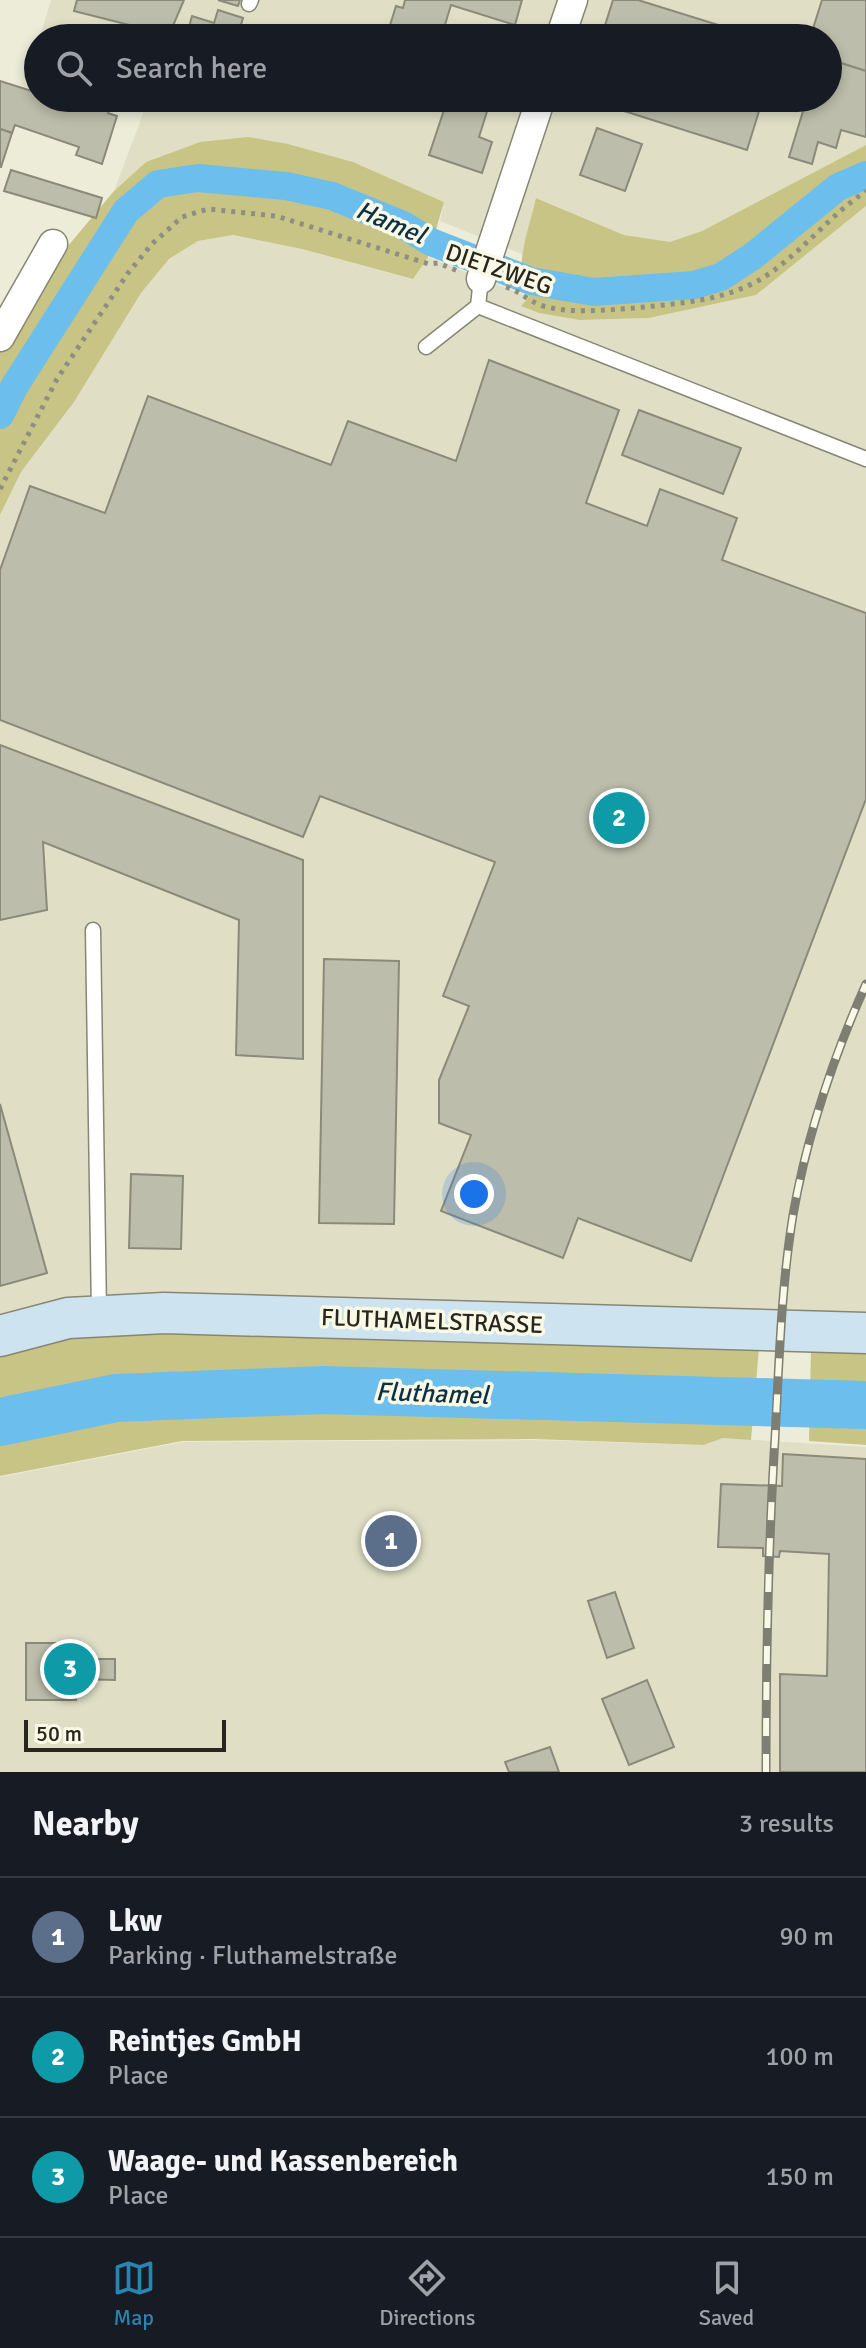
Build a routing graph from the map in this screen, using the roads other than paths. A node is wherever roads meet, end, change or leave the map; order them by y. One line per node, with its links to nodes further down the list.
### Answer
1 (573, 0): 2 (street)
2 (565, 24)
3 (536, 112): 5 (street)
4 (53, 244): 6 (street)
5 (479, 293): 7 (lane); 8 (lane)
6 (0, 337)
7 (426, 347)
8 (866, 459)
9 (93, 930): 10 (lane)
10 (99, 1317): 11 (main road, FLUTHAMELSTRASSE); 12 (main road, FLUTHAMELSTRASSE)
11 (866, 1333)
12 (0, 1336)

